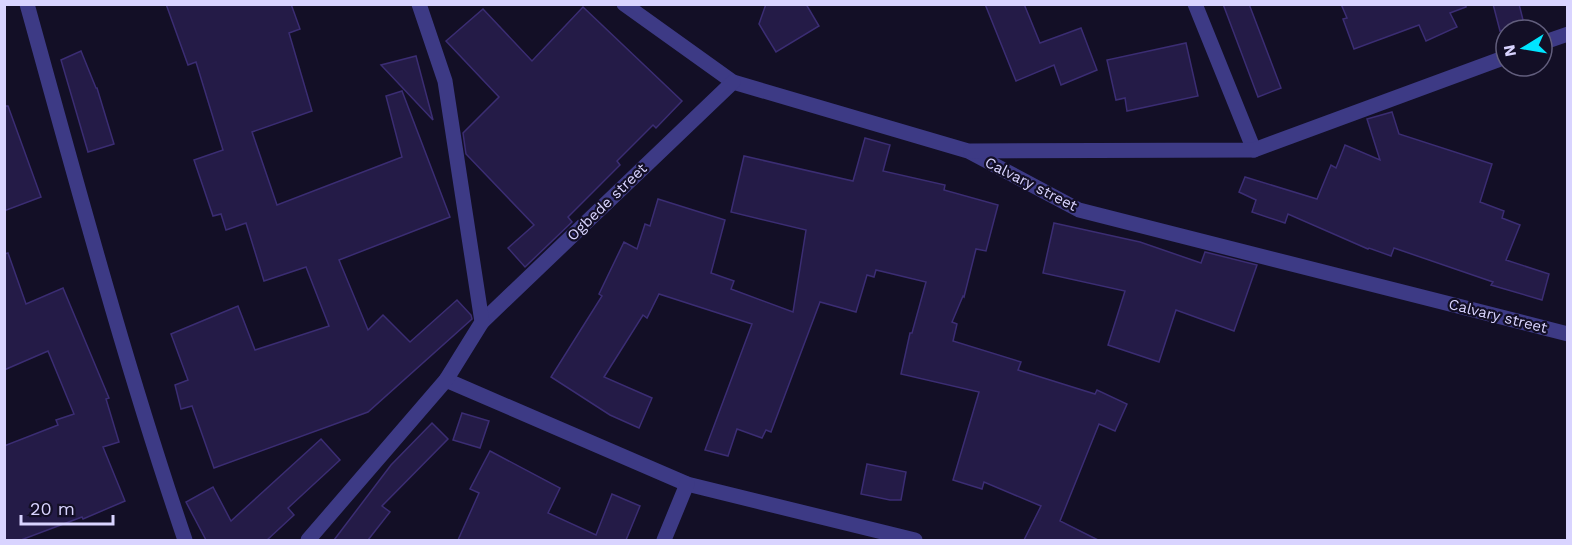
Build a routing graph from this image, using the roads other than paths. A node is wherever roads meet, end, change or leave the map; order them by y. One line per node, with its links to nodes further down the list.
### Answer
1 (27, 4): 13 (street)
2 (419, 4): 9 (street)
3 (624, 4): 6 (street, Calvary street)
4 (1195, 4): 7 (street)
5 (1494, 61): 7 (street)
6 (733, 82): 8 (street, Calvary street); 9 (street, Ogbede street)
7 (1254, 150): 8 (street)
8 (968, 152): 10 (street, Calvary street)
9 (482, 322): 11 (street, Ogbede street)
10 (1568, 334)
11 (447, 380): 12 (street); 14 (street, Ogbede street)
12 (687, 484): 15 (street); 16 (street)
13 (184, 540)
14 (308, 540)
15 (664, 540)
16 (915, 540)

